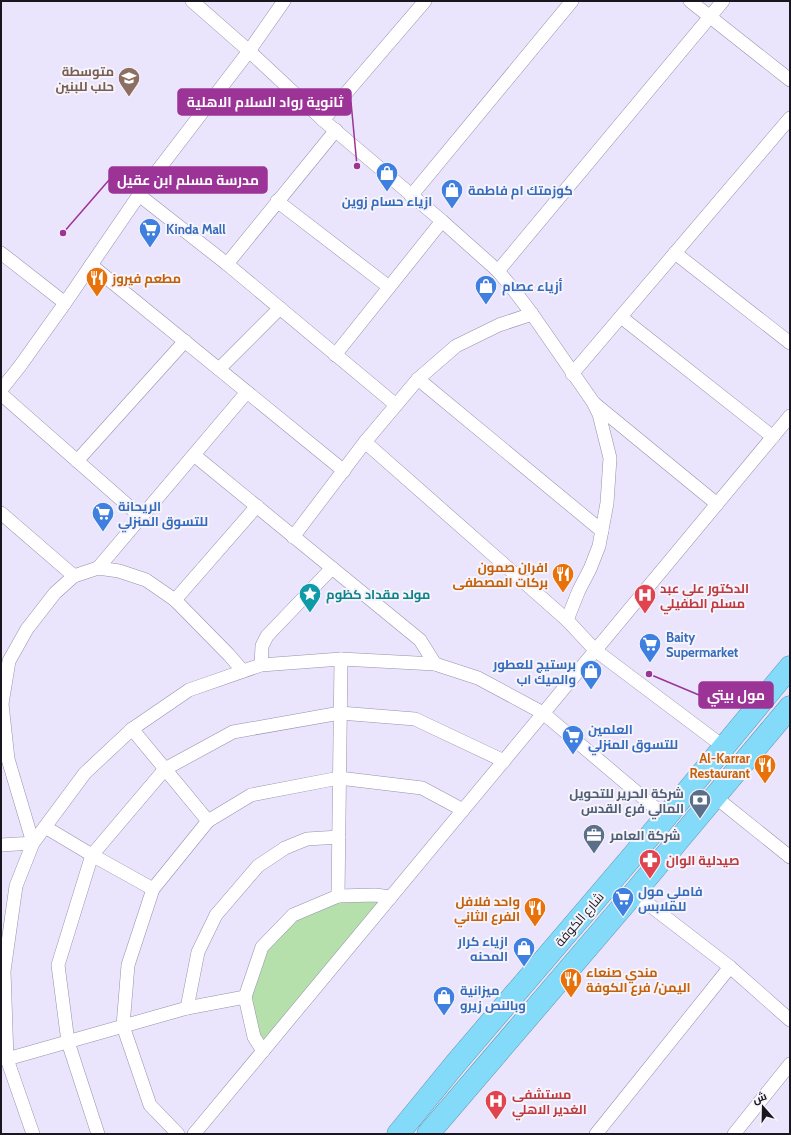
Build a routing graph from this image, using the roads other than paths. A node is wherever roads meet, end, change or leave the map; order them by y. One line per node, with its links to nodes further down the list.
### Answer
1 (192, 1): 8 (street)
2 (284, 1): 8 (street)
3 (425, 1): 11 (street)
4 (572, 1): 14 (street)
5 (690, 1): 7 (street)
6 (723, 1): 7 (street)
7 (710, 17): 9 (street); 21 (street)
8 (249, 52): 11 (street); 13 (street)
9 (790, 80)
10 (790, 118): 18 (street)
11 (323, 120): 12 (street)
12 (336, 130): 14 (street); 15 (street)
13 (139, 195): 19 (street); 20 (street)
14 (411, 196): 16 (street)
15 (277, 201): 19 (street); 22 (street)
16 (442, 221): 21 (street); 22 (street)
17 (1, 253): 23 (street)
18 (675, 253): 26 (street); 28 (street)
19 (227, 264): 24 (street)
20 (91, 265): 23 (street); 27 (street)
21 (498, 271): 25 (street)
22 (389, 287): 29 (street)
23 (65, 303): 33 (street)
24 (280, 308): 29 (street); 30 (street)
25 (532, 314): 31 (street); 32 (street)
26 (621, 317): 31 (street); 39 (street)
27 (186, 341): 30 (street); 42 (street)
28 (790, 344)
29 (335, 355): 37 (street)
30 (219, 369): 34 (street)
31 (572, 374): 36 (street)
32 (418, 379): 37 (street); 48 (street)
33 (1, 390)
34 (247, 392): 41 (street); 43 (street)
35 (1, 394): 42 (street)
36 (593, 402): 44 (street); 48 (street)
37 (396, 405): 40 (street)
38 (790, 416): 39 (street)
39 (773, 437): 44 (street)
40 (365, 442): 43 (street); 54 (street)
41 (194, 455): 45 (street); 47 (street)
42 (77, 461): 47 (street)
43 (344, 471): 49 (street)
44 (717, 504): 55 (street)
45 (257, 506): 49 (street); 53 (street)
46 (1, 513): 52 (street)
47 (141, 517): 50 (street)
48 (602, 531): 54 (street)
49 (293, 537): 51 (street)
50 (98, 568): 52 (street); 53 (street)
51 (332, 568): 58 (street); 59 (street)
52 (74, 576): 56 (street)
53 (175, 600): 61 (street)
54 (567, 620): 55 (street)
55 (595, 650): 64 (street); 66 (street)
56 (5, 658): 67 (street)
57 (341, 659): 58 (street); 59 (street); 63 (street)
58 (435, 664): 64 (street)
59 (261, 665): 61 (street)
60 (790, 667): 66 (highway, شارع الكوفة)
61 (243, 671): 65 (street)
62 (790, 707): 71 (highway, شارع الكوفة)
63 (340, 713): 68 (street); 69 (street); 70 (street)
64 (543, 713): 68 (street); 73 (street)
65 (132, 729): 69 (street); 75 (street)
66 (724, 747): 73 (highway, شارع الكوفة)
67 (4, 758): 77 (street)
68 (504, 761): 72 (street)
69 (165, 769): 74 (street); 79 (street)
70 (339, 778): 72 (street); 74 (street); 76 (street)
71 (714, 796): 80 (street); 82 (highway, شارع الكوفة)
72 (463, 810): 84 (street)
73 (666, 817): 89 (highway, شارع الكوفة)
74 (208, 821): 81 (street)
75 (45, 827): 77 (street); 79 (street)
76 (338, 837): 83 (street); 88 (street)
77 (33, 842): 78 (street); 85 (street)
78 (1, 845)
79 (92, 855): 81 (street); 92 (street)
80 (790, 856)
81 (153, 889): 91 (street)
82 (634, 893): 86 (street); 93 (highway, شارع الكوفة)
83 (338, 896): 84 (street); 87 (street)
84 (391, 897): 94 (street)
85 (5, 934): 95 (street)
86 (730, 967): 90 (street); 104 (street)
87 (244, 998): 88 (street); 94 (street)
88 (187, 1008): 91 (street)
89 (501, 1011): 93 (highway); 97 (highway, شارع الكوفة)
90 (790, 1020)
91 (123, 1026): 92 (street); 101 (street)
92 (68, 1042): 95 (street); 100 (street)
93 (501, 1048): 98 (highway, شارع الكوفة)
94 (263, 1051): 102 (street)
95 (7, 1059): 99 (street)
96 (790, 1064): 105 (street)
97 (445, 1076): 98 (highway); 103 (highway, شارع الكوفة)
98 (434, 1127)
99 (33, 1134)
100 (98, 1134)
101 (178, 1134)
102 (194, 1134)
103 (398, 1134)
104 (596, 1134)
105 (734, 1134)

